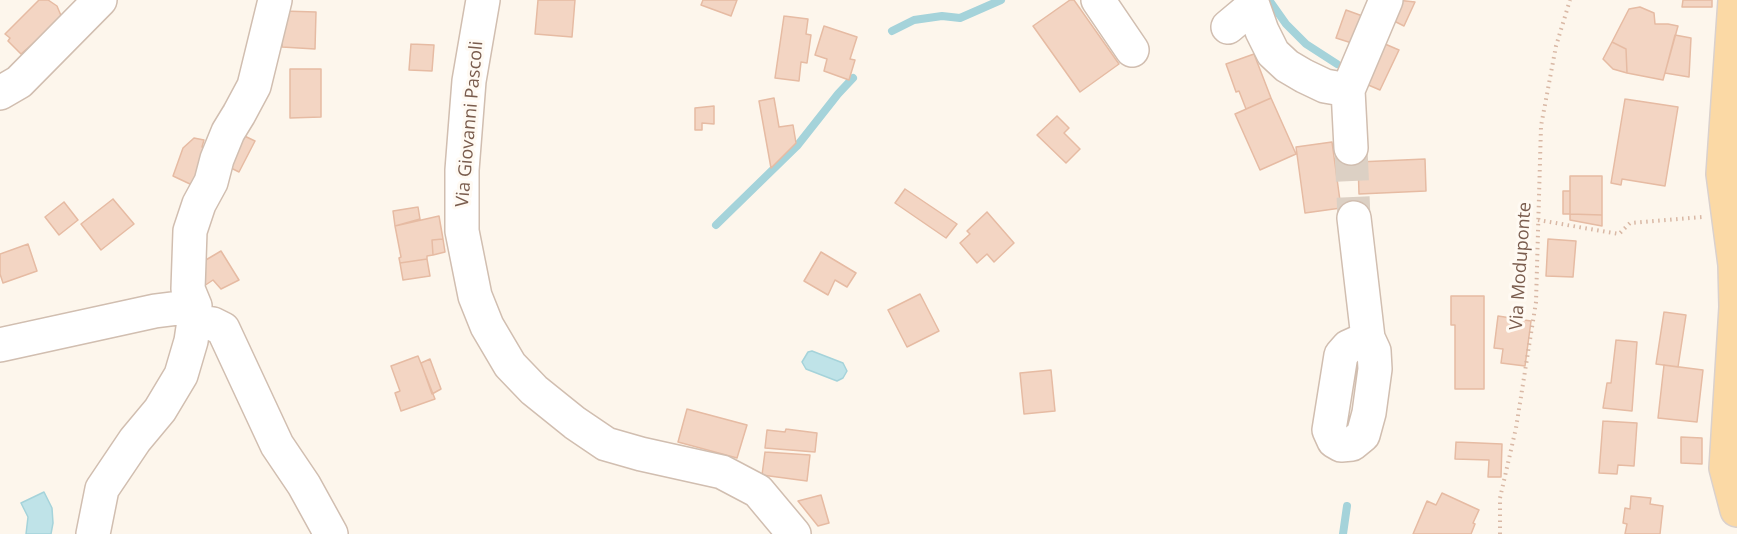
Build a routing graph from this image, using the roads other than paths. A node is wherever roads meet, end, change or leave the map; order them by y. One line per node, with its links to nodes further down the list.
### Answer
1 (100, 0): 11 (street)
2 (275, 0): 14 (street)
3 (483, 0): 20 (street, Via Giovanni Pascoli)
4 (1098, 0): 9 (street)
5 (1386, 0): 10 (street)
6 (1735, 0): 17 (main road)
7 (1252, 3): 8 (street); 10 (street)
8 (1228, 27)
9 (1132, 50)
10 (1348, 90): 12 (street)
11 (0, 93)
12 (1351, 148)
13 (1354, 218): 15 (street)
14 (194, 314): 16 (street); 18 (street); 19 (street)
15 (1368, 338)
16 (0, 345)
17 (1737, 510)
18 (93, 534)
19 (331, 534)
20 (794, 534)

